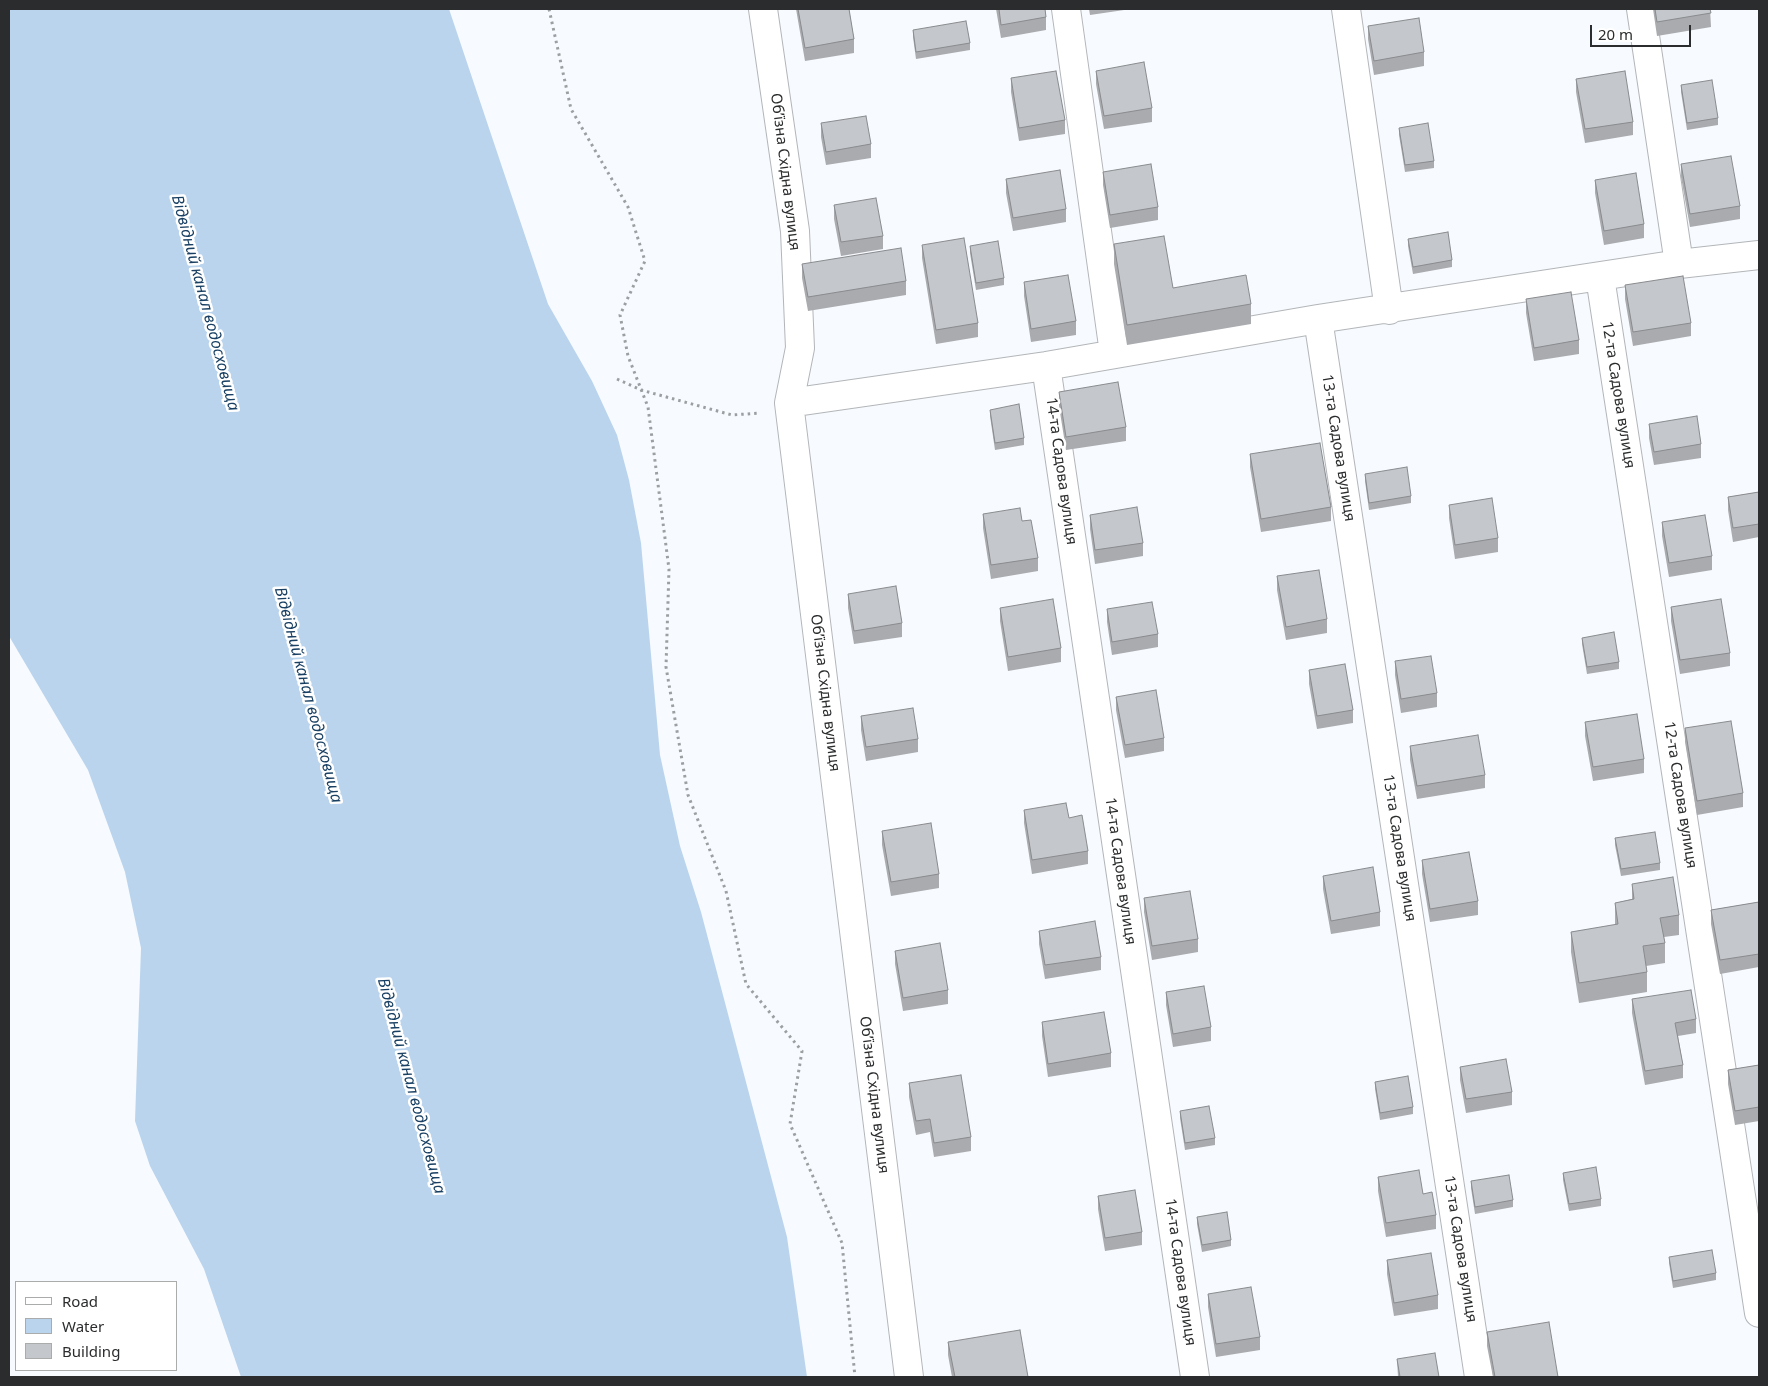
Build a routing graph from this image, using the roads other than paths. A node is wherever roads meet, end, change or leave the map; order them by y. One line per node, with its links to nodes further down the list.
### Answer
1 (763, 9): 12 (street, Обʼїзна Східна вулиця)
2 (1066, 9): 10 (street)
3 (1346, 9): 8 (street)
4 (1641, 9): 6 (street)
5 (1759, 255): 6 (street)
6 (1680, 264): 7 (street)
7 (1600, 277): 8 (street); 13 (street, 12-та Садова вулиця)
8 (1389, 310): 9 (street)
9 (1318, 319): 10 (street); 16 (street, 13-та Садова вулиця)
10 (1114, 353): 11 (street)
11 (1046, 366): 12 (street); 15 (street, 14-та Садова вулиця)
12 (790, 408): 14 (street, Обʼїзна Східна вулиця)
13 (1759, 1313)
14 (909, 1377)
15 (1195, 1377)
16 (1480, 1377)

